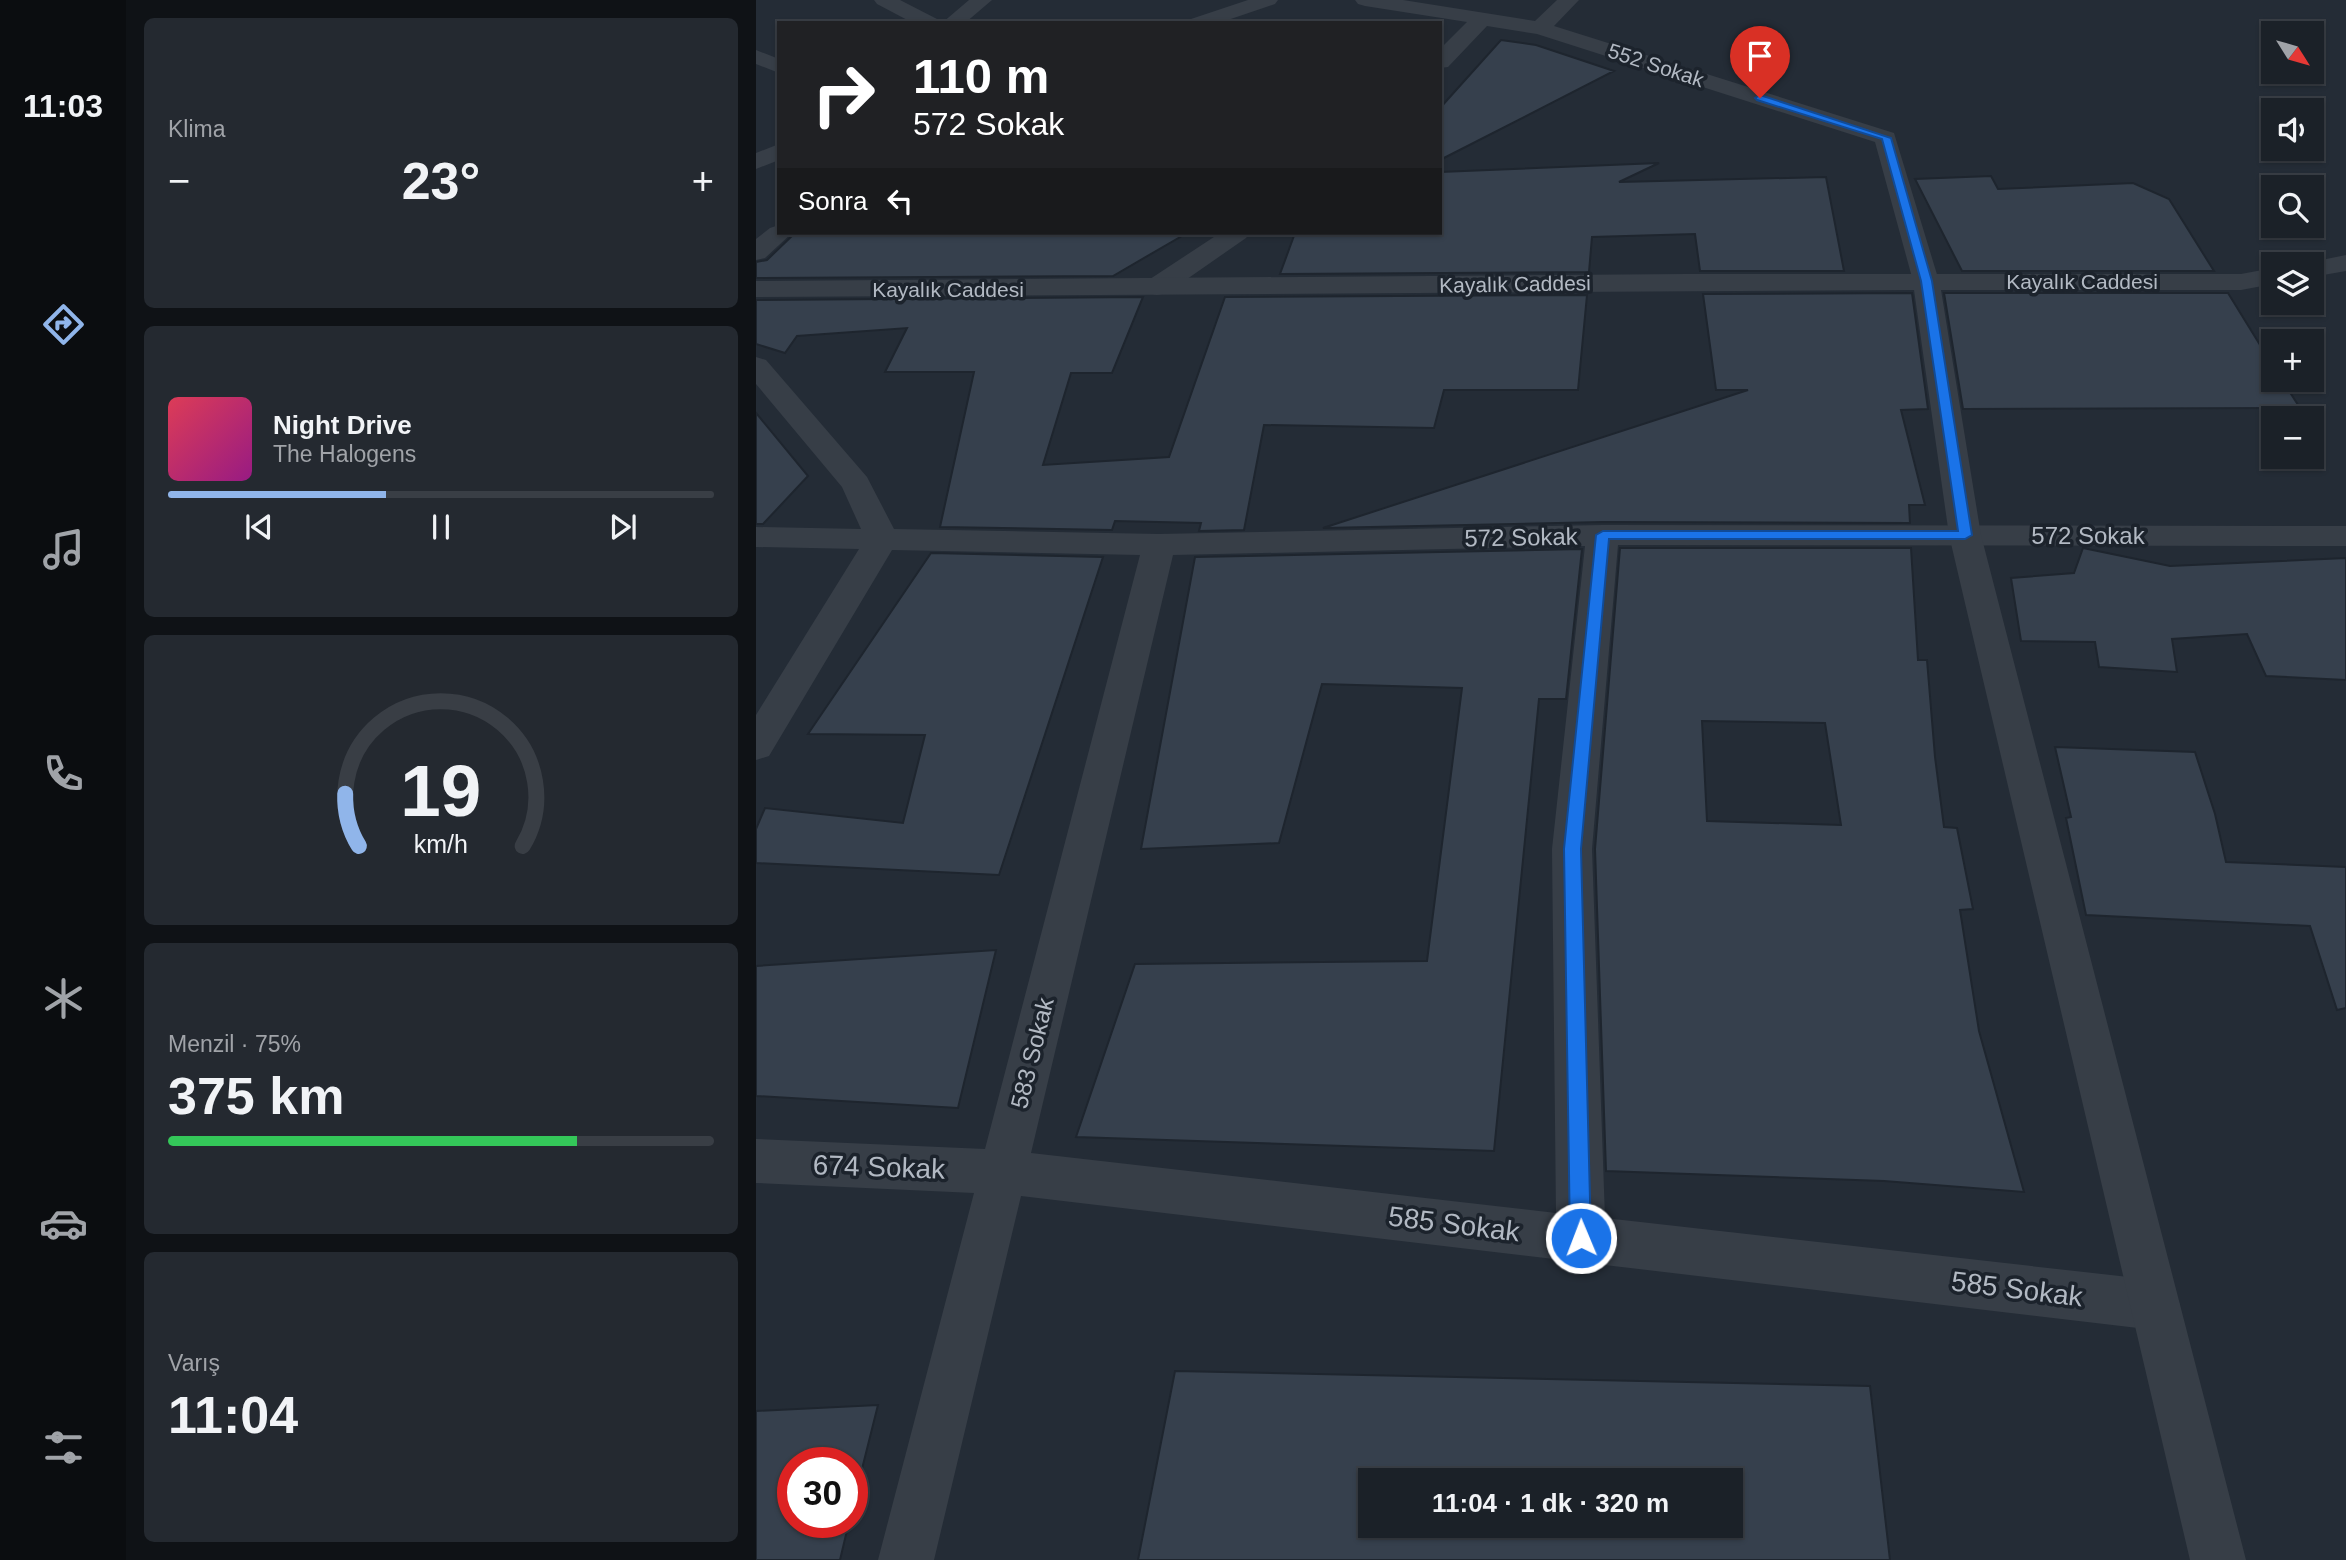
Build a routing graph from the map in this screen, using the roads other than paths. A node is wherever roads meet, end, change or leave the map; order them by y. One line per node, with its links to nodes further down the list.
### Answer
1 (884, 0): 8 (street)
2 (982, 0): 9 (street)
3 (1268, 0): 6 (street)
4 (1365, 0): 7 (street, 552 Sokak)
5 (1569, 0): 11 (street)
6 (1244, 4): 10 (street)
7 (1476, 8): 11 (street, 552 Sokak); 13 (street)
8 (926, 21)
9 (955, 21)
10 (1203, 21)
11 (1541, 28): 23 (street, 552 Sokak)
12 (756, 56): 14 (street)
13 (1442, 59)
14 (777, 66)
15 (777, 152): 16 (street)
16 (756, 162)
17 (777, 235): 19 (street)
18 (1234, 235): 24 (street)
19 (756, 252)
20 (2346, 263): 21 (street)
21 (2324, 267)
22 (2261, 278): 23 (street, Kayalık Caddesi)
23 (1926, 281): 24 (street, Kayalık Caddesi); 28 (street)
24 (1157, 287): 25 (street, Kayalık Caddesi)
25 (756, 289)
26 (756, 366): 31 (street)
27 (1603, 535): 28 (street, 572 Sokak); 32 (street, 572 Sokak); 36 (street)
28 (1965, 535): 29 (street, 572 Sokak); 37 (street)
29 (2346, 536)
30 (756, 537): 31 (street, 572 Sokak)
31 (882, 539): 32 (street, 572 Sokak); 33 (street)
32 (1159, 545): 35 (street, 583 Sokak)
33 (756, 746)
34 (756, 1161): 35 (street, 674 Sokak)
35 (1002, 1172): 36 (street, 585 Sokak); 38 (street, 583 Sokak)
36 (1581, 1238): 37 (street, 585 Sokak)
37 (2155, 1305): 39 (street)
38 (906, 1560)
39 (2218, 1560)

